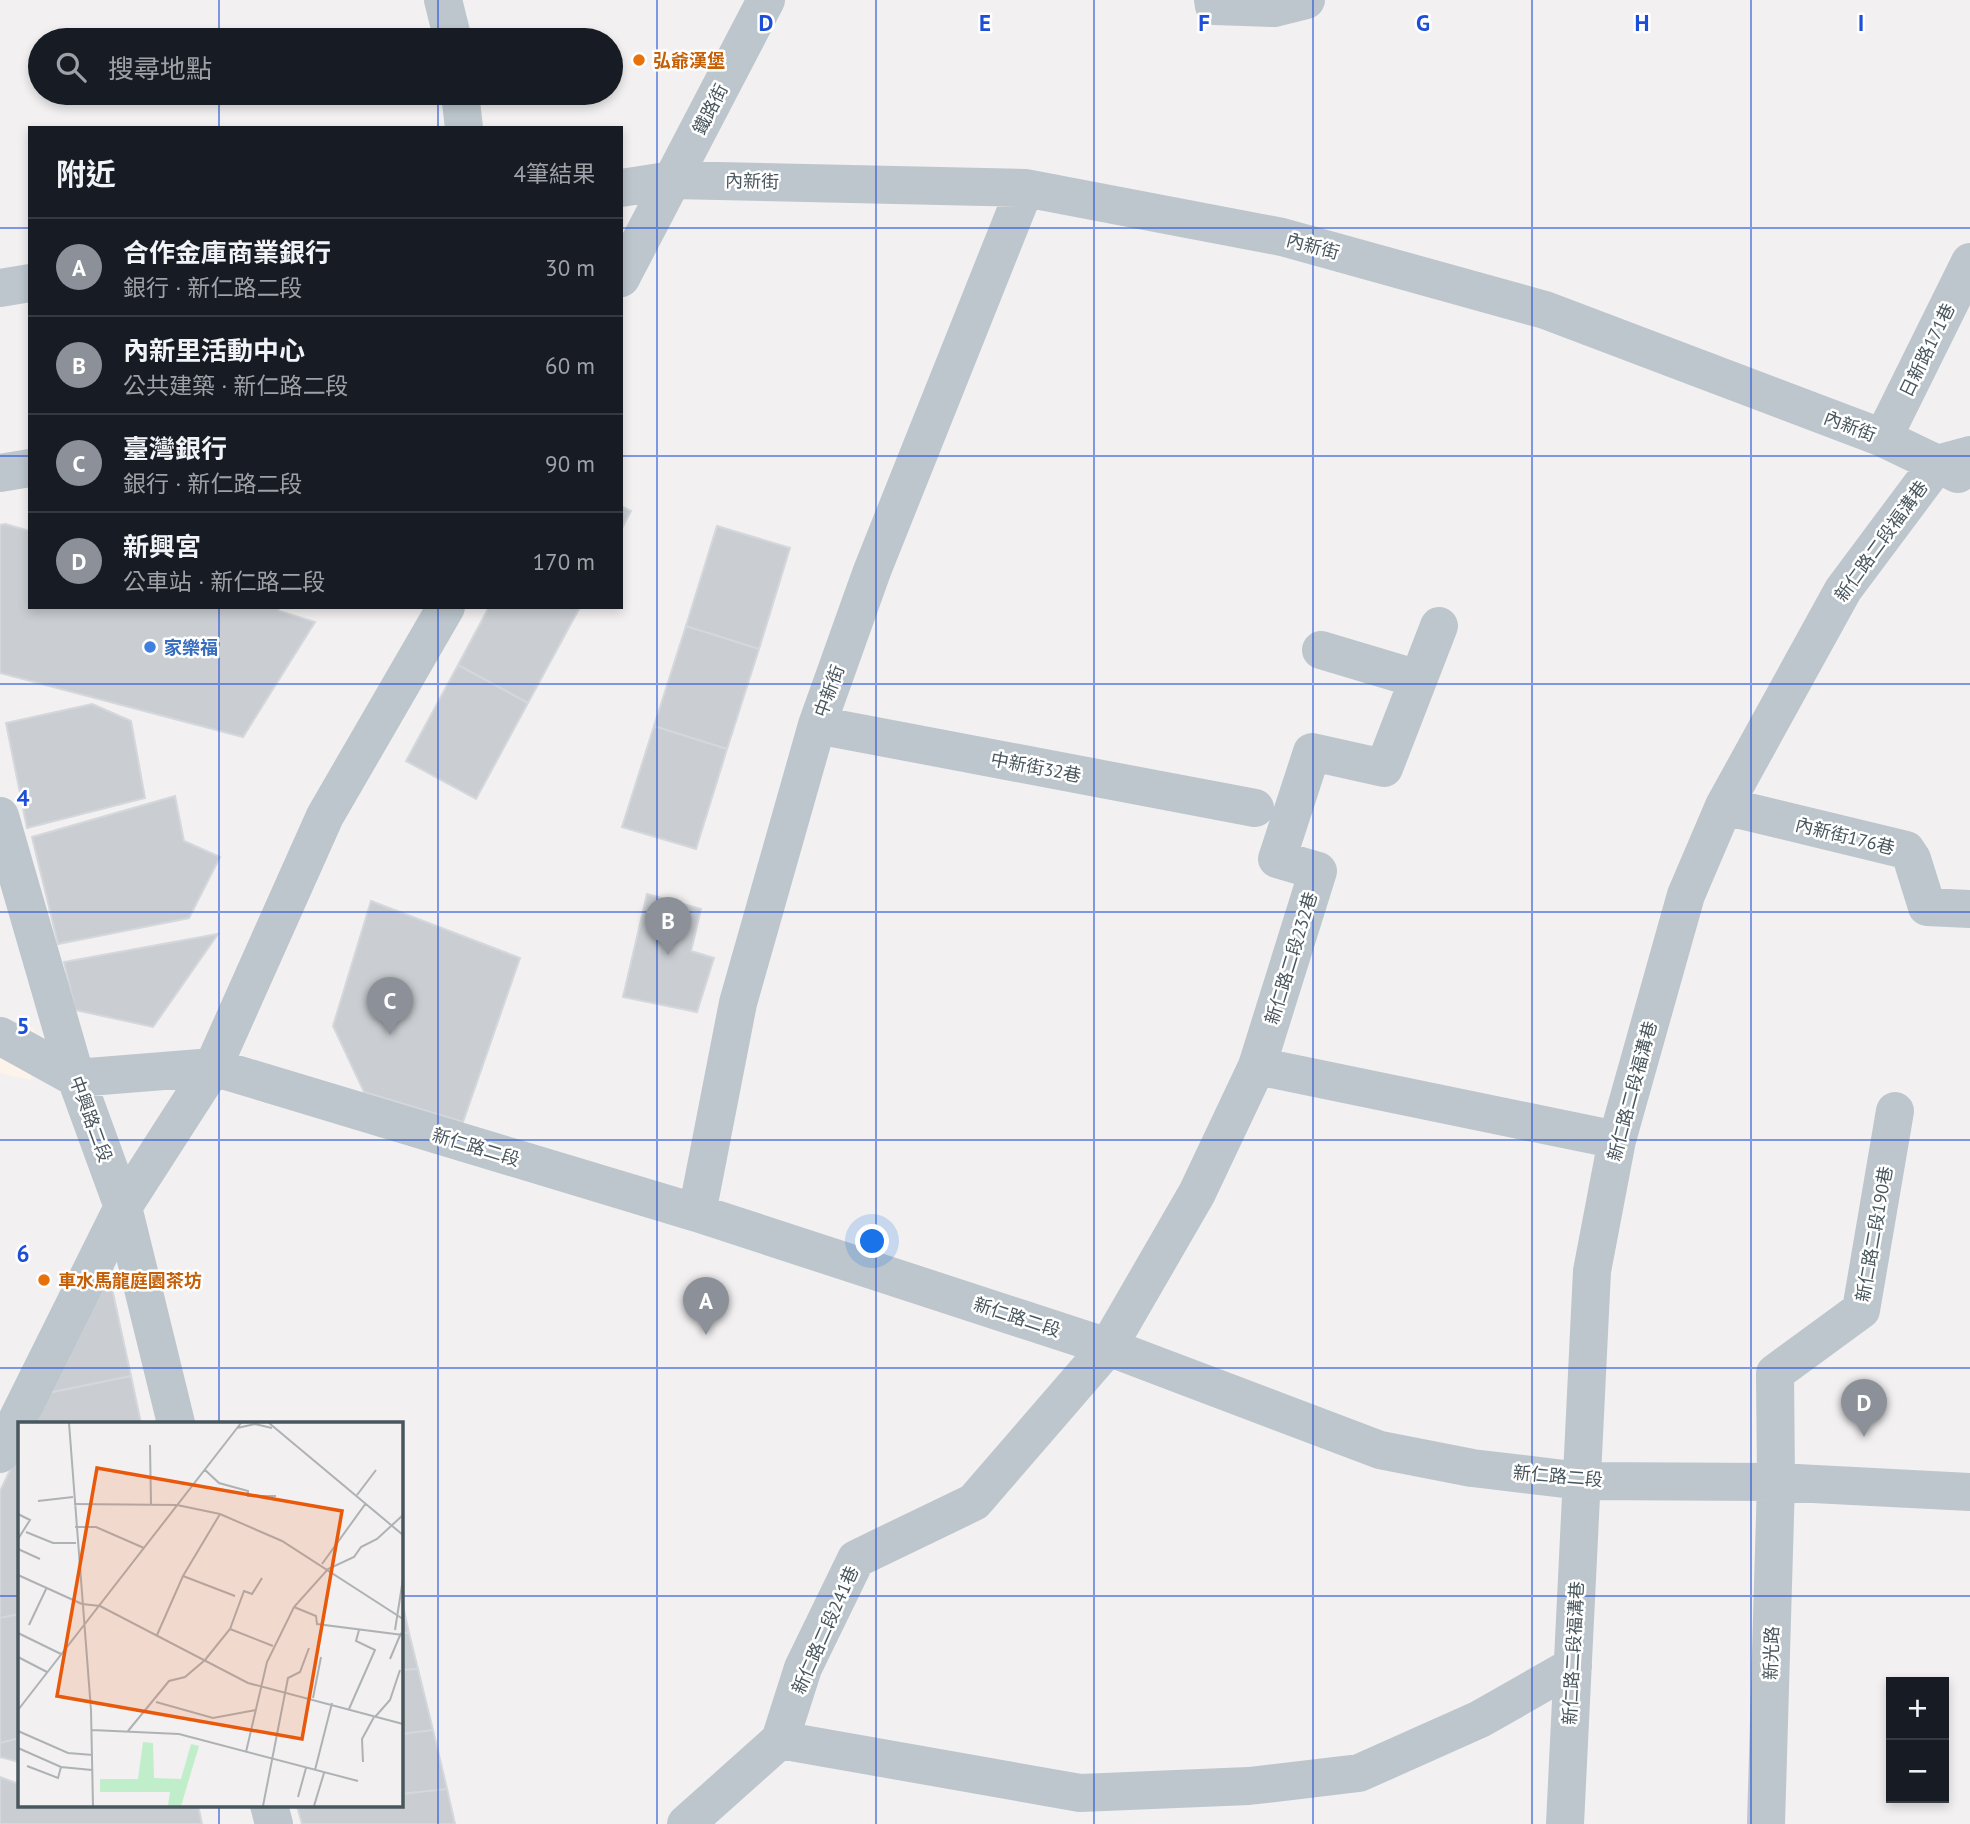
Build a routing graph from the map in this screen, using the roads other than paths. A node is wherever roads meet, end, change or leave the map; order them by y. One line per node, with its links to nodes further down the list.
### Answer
1 (443, 0): 5 (street)
2 (766, 0): 8 (street, 鐵路街)
3 (1213, 0): 4 (street)
4 (1306, 0)
5 (450, 28)
6 (461, 105): 7 (street)
7 (464, 126)
8 (673, 180): 9 (street, 內新街); 10 (street, 內新街); 12 (street, 鐵路街)
9 (623, 188)
10 (1025, 188): 15 (street, 內新街); 23 (street, 中新街)
11 (1970, 262): 15 (street, 日新路171巷)
12 (623, 274)
13 (28, 283): 14 (street)
14 (0, 288)
15 (1883, 438): 16 (street, 內新街)
16 (1959, 466): 24 (street, 新仁路二段福溝巷)
17 (28, 468): 18 (street)
18 (0, 473)
19 (445, 609): 30 (street)
20 (1439, 626): 22 (street, 新仁路二段232巷)
21 (1321, 650): 22 (street)
22 (1418, 679): 29 (street, 新仁路二段232巷)
23 (817, 725): 25 (street, 中新街32巷); 35 (street, 中新街)
24 (1724, 806): 27 (street, 內新街176巷); 33 (street, 新仁路二段福溝巷)
25 (1255, 808)
26 (0, 816): 31 (street, 中興路二段)
27 (1970, 909)
28 (0, 1036): 31 (street)
29 (1257, 1066): 33 (street); 36 (street, 新仁路二段232巷)
30 (213, 1067): 31 (street, 新仁路二段); 34 (street); 35 (street, 新仁路二段)
31 (76, 1079): 34 (street, 中興路二段)
32 (1895, 1111): 40 (street, 新仁路二段190巷)
33 (1617, 1140): 39 (street, 新仁路二段福溝巷)
34 (123, 1207): 37 (street, 中興路二段); 38 (street)
35 (697, 1213): 36 (street, 新仁路二段)
36 (1108, 1347): 39 (street, 新仁路二段); 43 (street, 新仁路二段241巷)
37 (176, 1422)
38 (0, 1454)
39 (1581, 1481): 40 (street, 新仁路二段); 42 (street, 新仁路二段福溝巷)
40 (1776, 1482): 41 (street, 新仁路二段); 48 (street, 新光路)
41 (1970, 1492)
42 (1573, 1666): 43 (street); 47 (street, 新仁路二段福溝巷)
43 (780, 1740): 46 (street)
44 (269, 1806): 45 (street)
45 (274, 1824)
46 (686, 1824)
47 (1565, 1824)
48 (1766, 1824)

